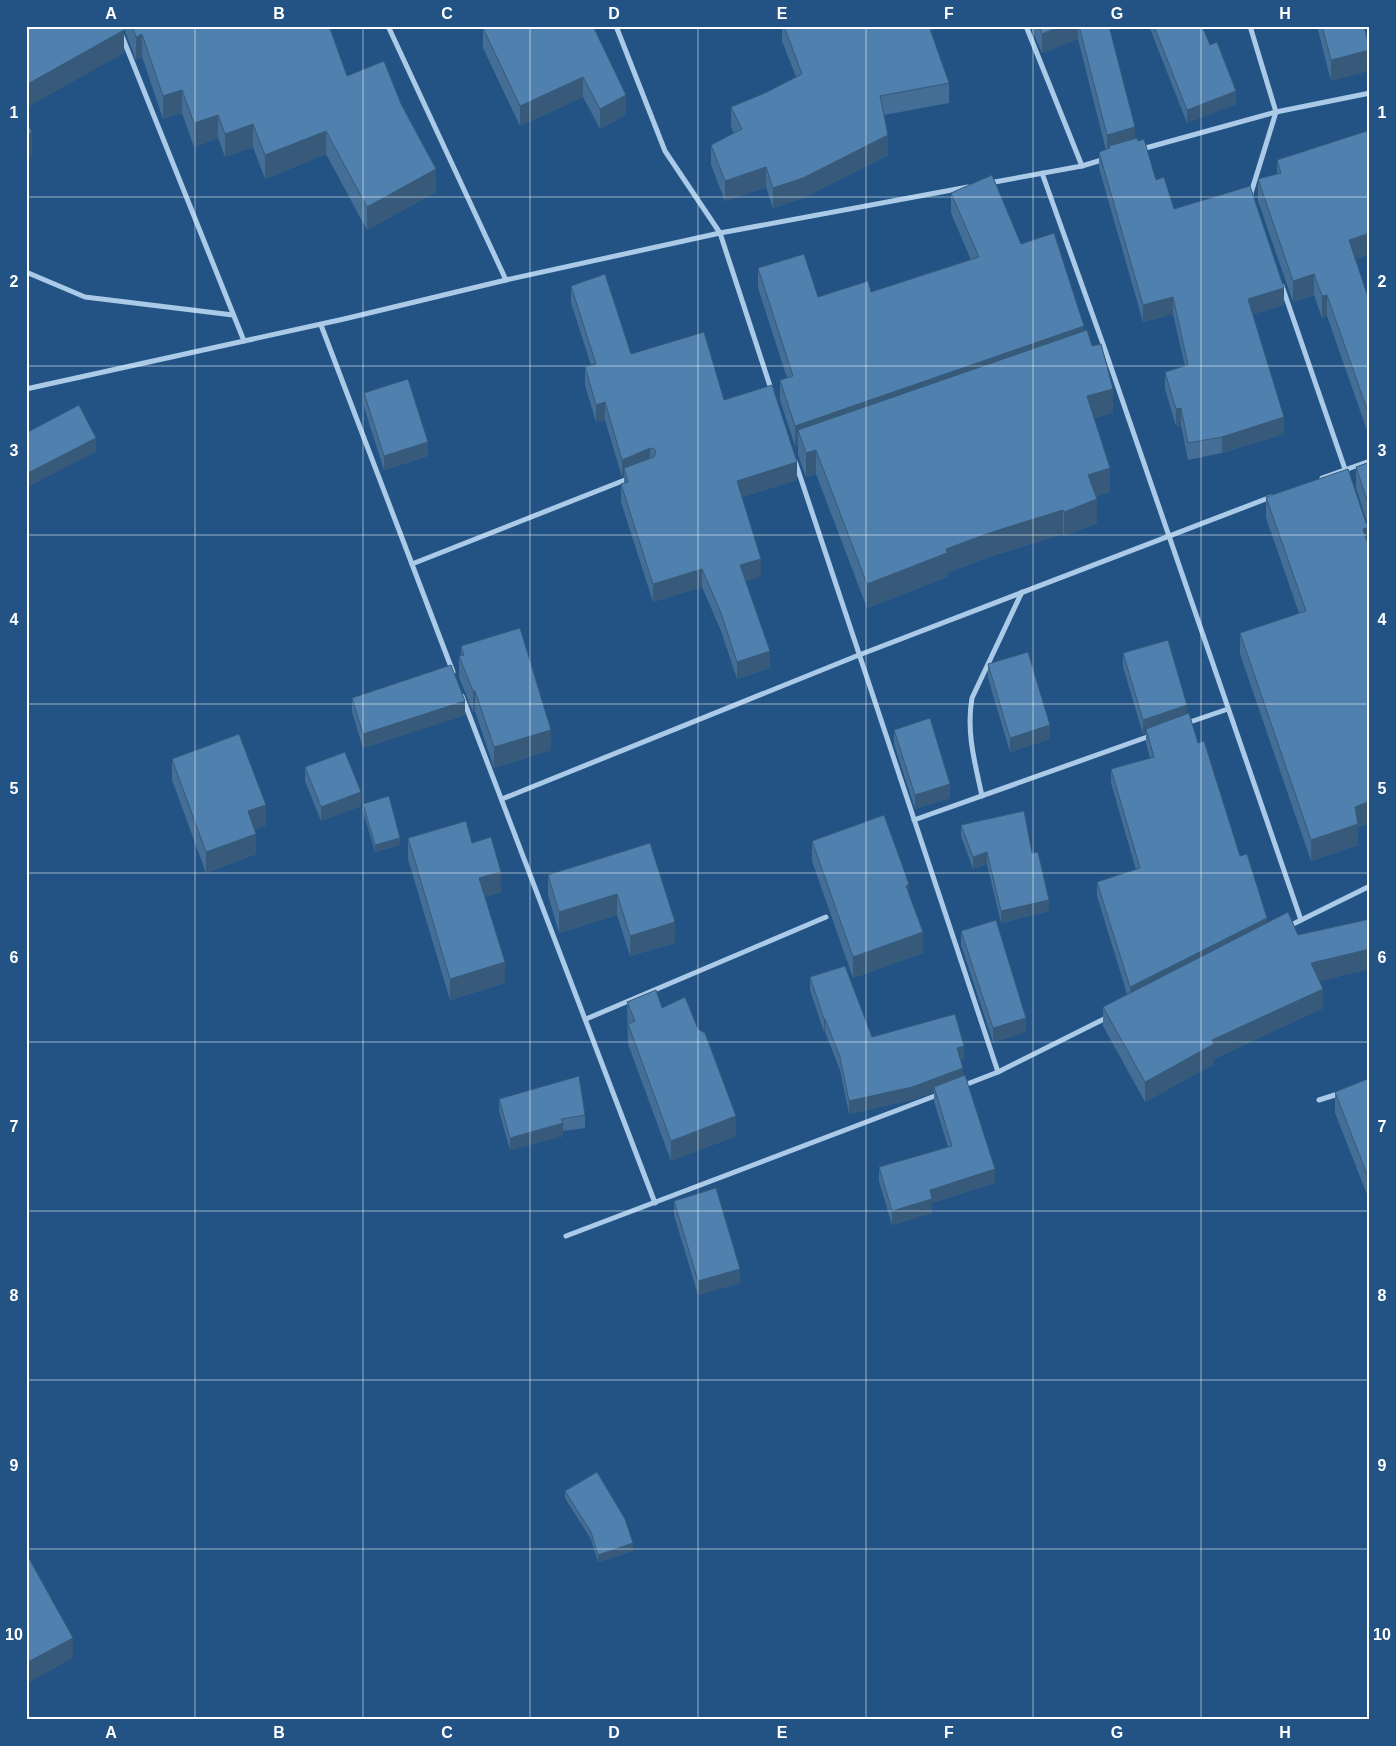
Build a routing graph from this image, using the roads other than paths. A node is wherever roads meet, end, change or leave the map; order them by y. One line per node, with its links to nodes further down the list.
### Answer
1 (118, 26): 19 (street)
2 (388, 26): 18 (street)
3 (616, 26): 15 (street)
4 (1026, 26): 10 (street)
5 (1250, 26): 7 (street)
6 (1370, 93): 7 (street)
7 (1276, 112): 8 (street); 14 (street)
8 (1137, 150)
9 (1110, 158): 10 (street)
10 (1082, 166): 11 (street)
11 (1042, 173): 12 (street); 22 (street)
12 (984, 184)
13 (974, 186): 15 (street)
14 (1254, 202)
15 (720, 233): 18 (street); 25 (street)
16 (26, 272): 19 (street)
17 (1279, 276): 28 (street)
18 (506, 280): 20 (street)
19 (233, 315): 21 (street)
20 (321, 324): 21 (street); 34 (street)
21 (244, 342): 24 (street)
22 (1104, 344): 23 (street); 33 (street)
23 (1094, 348)
24 (26, 389)
25 (774, 397)
26 (792, 452): 36 (street)
27 (1370, 461): 28 (street)
28 (1345, 470): 30 (street); 31 (street)
29 (633, 477): 34 (street)
30 (1348, 479)
31 (1317, 480)
32 (1280, 494): 33 (street)
33 (1169, 535): 35 (street); 39 (street)
34 (412, 564): 37 (street)
35 (1022, 592): 36 (street); 42 (street)
36 (860, 655): 43 (street); 44 (street)
37 (457, 682)
38 (460, 691): 43 (street)
39 (1228, 708): 40 (street); 47 (street)
40 (1183, 725)
41 (1155, 734): 42 (street)
42 (982, 796): 44 (street)
43 (502, 799): 50 (street)
44 (914, 820): 51 (street)
45 (1370, 886): 47 (street)
46 (826, 918): 50 (street)
47 (1301, 920): 48 (street)
48 (1283, 929)
49 (1114, 1014): 51 (street)
50 (586, 1019): 56 (street)
51 (998, 1072): 52 (street)
52 (960, 1086)
53 (1345, 1092): 55 (street)
54 (942, 1094): 56 (street)
55 (1319, 1100)
56 (655, 1203): 57 (street)
57 (566, 1236)

